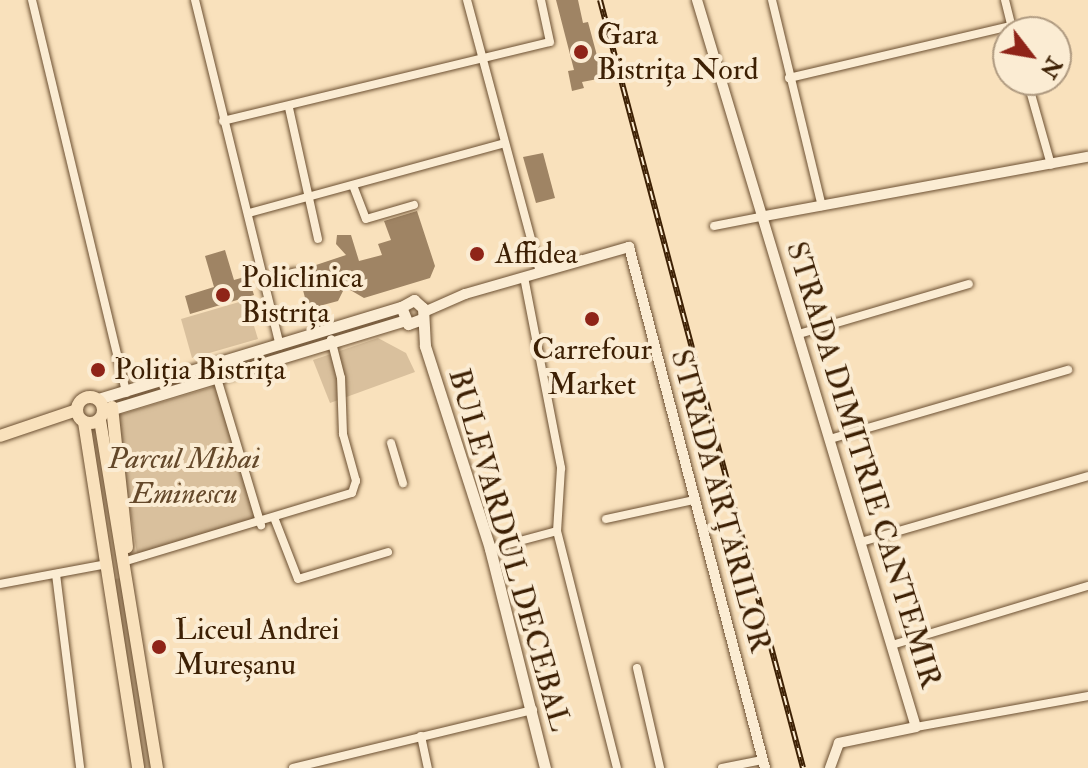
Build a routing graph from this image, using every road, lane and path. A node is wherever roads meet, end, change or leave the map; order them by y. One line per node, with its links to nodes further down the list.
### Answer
1 (32, 0): 36 (street)
2 (195, 0): 12 (street)
3 (467, 0): 8 (street)
4 (541, 0): 8 (street)
5 (697, 0): 21 (street, STRADA DIMITRIE CANTEMIR)
6 (772, 0): 9 (street)
7 (992, 33): 9 (street)
8 (482, 59): 11 (street); 13 (street)
9 (789, 78): 19 (street)
10 (1032, 96): 15 (street)
11 (289, 108): 12 (street); 17 (street)
12 (223, 121): 20 (street)
13 (505, 143): 16 (street); 25 (street)
14 (1088, 157): 15 (street)
15 (1051, 165): 19 (street)
16 (354, 188): 17 (street); 18 (street)
17 (308, 199): 20 (street); 23 (street)
18 (414, 205)
19 (822, 206): 21 (street)
20 (249, 213): 27 (street)
21 (765, 216): 22 (street); 31 (street, STRADA DIMITRIE CANTEMIR)
22 (714, 226)
23 (318, 239)
24 (295, 272): 27 (street)
25 (540, 272): 26 (street); 45 (street, STRADA ARȚARILOR)
26 (524, 277): 30 (street); 49 (street)
27 (264, 280): 33 (street)
28 (969, 284): 31 (street)
29 (401, 307): 30 (main road, BULEVARDUL DECEBAL); 30 (main road); 33 (main road)
30 (416, 316): 32 (main road); 51 (main road, BULEVARDUL DECEBAL)
31 (799, 334): 41 (street, STRADA DIMITRIE CANTEMIR)
32 (331, 339): 35 (main road); 47 (street)
33 (280, 346): 36 (main road)
34 (1068, 370): 41 (street)
35 (216, 375): 38 (main road); 48 (street)
36 (126, 393): 37 (main road)
37 (98, 399): 38 (main road); 39 (main road)
38 (105, 413): 39 (main road); 53 (main road)
39 (80, 416): 40 (main road); 54 (main road)
40 (0, 436)
41 (830, 439): 50 (street, STRADA DIMITRIE CANTEMIR)
42 (391, 443): 44 (street)
43 (1088, 476): 50 (street)
44 (403, 483)
45 (694, 500): 46 (street); 65 (street, STRADA ARȚARILOR)
46 (606, 519)
47 (275, 520): 48 (street); 52 (street)
48 (261, 525): 53 (street)
49 (557, 531): 51 (street); 73 (street)
50 (861, 542): 58 (street, STRADA DIMITRIE CANTEMIR)
51 (490, 549): 61 (main road, BULEVARDUL DECEBAL)
52 (388, 552)
53 (123, 562): 68 (main road)
54 (107, 564): 55 (street); 67 (main road)
55 (56, 574): 56 (street); 66 (street)
56 (0, 584)
57 (1088, 586): 58 (street)
58 (892, 645): 62 (street, STRADA DIMITRIE CANTEMIR)
59 (637, 668): 74 (street)
60 (1088, 696): 62 (street)
61 (533, 710): 63 (street); 72 (main road, BULEVARDUL DECEBAL)
62 (916, 727): 76 (street)
63 (421, 736): 64 (street); 71 (street)
64 (342, 757): 69 (street); 70 (street)
65 (763, 764): 75 (street)
66 (80, 768)
67 (138, 768)
68 (157, 768)
69 (293, 768)
70 (344, 768)
71 (428, 768)
72 (545, 768)
73 (617, 768)
74 (660, 768)
75 (722, 768)
76 (830, 768)

